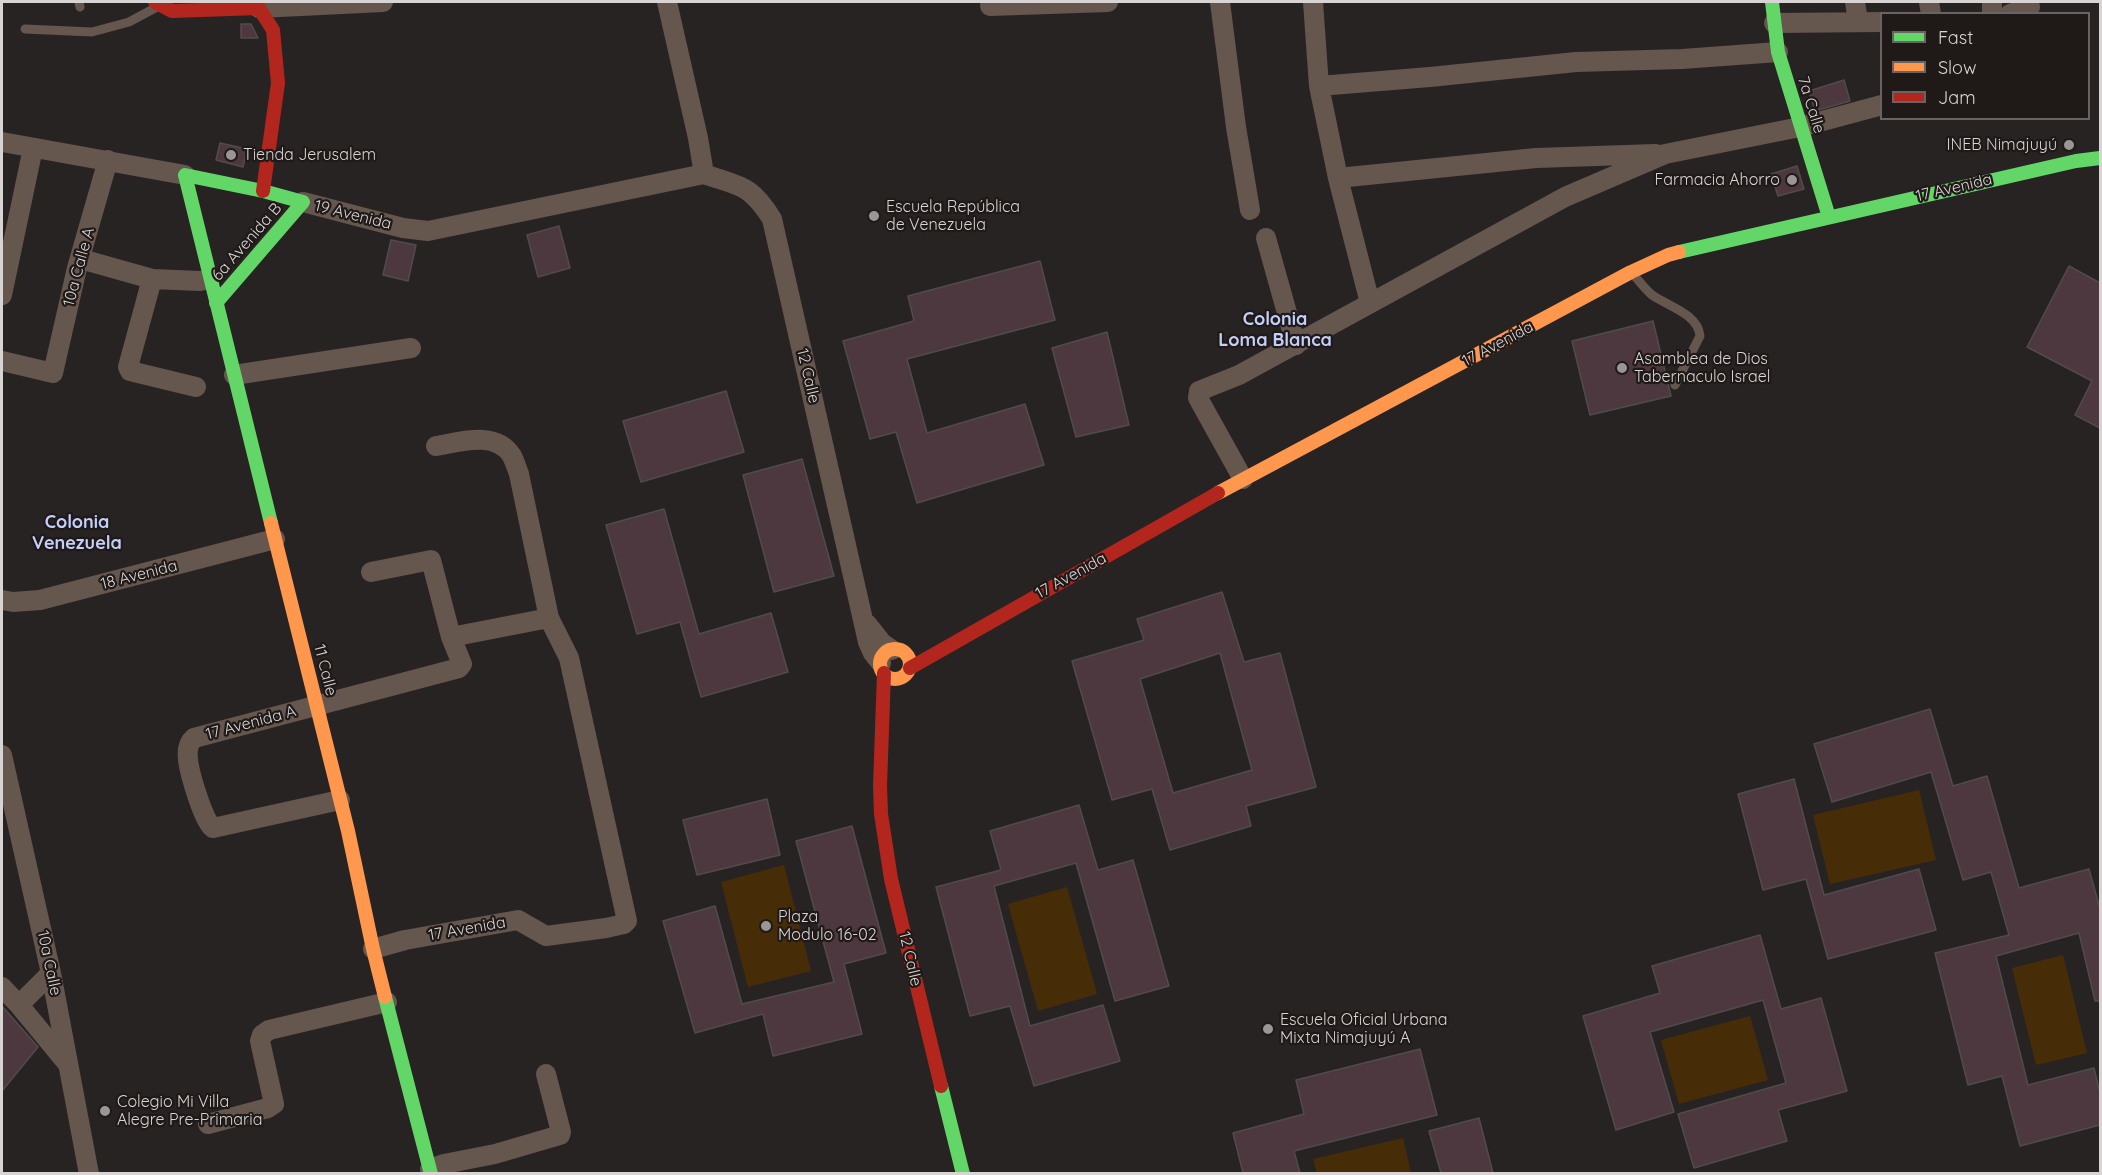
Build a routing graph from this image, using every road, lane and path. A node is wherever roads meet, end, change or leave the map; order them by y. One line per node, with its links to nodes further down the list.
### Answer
1 (383, 2): 11 (street)
2 (667, 2): 26 (street)
3 (1108, 2): 9 (street)
4 (1220, 2): 31 (street)
5 (1313, 2): 18 (street)
6 (1772, 2): 15 (street, 7a Calle)
7 (1855, 2): 13 (street)
8 (158, 4): 11 (street); 16 (lane)
9 (990, 6)
10 (2030, 7): 12 (street)
11 (259, 8): 29 (street)
12 (2016, 12)
13 (1858, 21): 14 (street); 15 (street)
14 (1880, 21)
15 (1774, 23): 17 (street, 7a Calle)
16 (25, 29)
17 (1778, 52): 18 (street); 20 (street, 7a Calle)
18 (1319, 86): 28 (street)
19 (1880, 105): 20 (street)
20 (1800, 127): 23 (street); 32 (street, 7a Calle)
21 (2, 142): 22 (street, 19 Avenida)
22 (33, 148): 25 (street, 19 Avenida); 38 (street)
23 (1665, 153): 28 (street); 40 (street)
24 (2100, 158): 32 (street, 17 Avenida)
25 (108, 160): 27 (street, 19 Avenida); 34 (street, 10a Calle A)
26 (704, 174): 30 (street, 19 Avenida); 54 (street, 12 Calle)
27 (185, 175): 29 (street, 19 Avenida); 37 (street, 11 Calle)
28 (1338, 178): 40 (street)
29 (263, 191): 30 (street, 19 Avenida)
30 (303, 202): 39 (street, 6a Avenida B)
31 (1250, 210)
32 (1829, 217): 35 (street, 17 Avenida)
33 (1266, 238): 41 (street)
34 (81, 259): 36 (street); 43 (street, 10a Calle A)
35 (1631, 272): 45 (lane); 48 (street, 17 Avenida)
36 (152, 279): 37 (street); 46 (street)
37 (210, 279): 39 (street, 11 Calle)
38 (2, 294)
39 (216, 303): 44 (street, 11 Calle)
40 (1370, 303): 41 (street)
41 (1296, 345): 48 (street)
42 (411, 348): 44 (street)
43 (2, 361)
44 (234, 375): 49 (street, 11 Calle)
45 (1675, 385)
46 (196, 387)
47 (436, 446): 52 (street)
48 (1243, 479): 54 (street, 17 Avenida)
49 (275, 539): 51 (street, 18 Avenida); 55 (street, 11 Calle)
50 (371, 572): 53 (street)
51 (2, 600)
52 (549, 618): 53 (street); 59 (street, 17 Avenida)
53 (451, 637): 55 (street, 17 Avenida A)
54 (896, 664): 56 (street, 12 Calle); 56 (street, 12 Calle)
55 (317, 705): 58 (street, 11 Calle); 58 (street, 17 Avenida A)
56 (882, 741): 69 (street, 12 Calle)
57 (2, 755): 60 (street, 10a Calle)
58 (340, 800): 59 (street, 11 Calle)
59 (374, 949): 62 (street, 11 Calle)
60 (51, 973): 63 (street); 64 (street, 10a Calle)
61 (2, 987): 63 (street)
62 (387, 1002): 66 (street); 67 (street, 11 Calle)
63 (19, 1005): 64 (street)
64 (68, 1065): 68 (street, 10a Calle)
65 (546, 1074): 67 (street)
66 (208, 1124)
67 (430, 1171)
68 (89, 1173)
69 (963, 1173)

